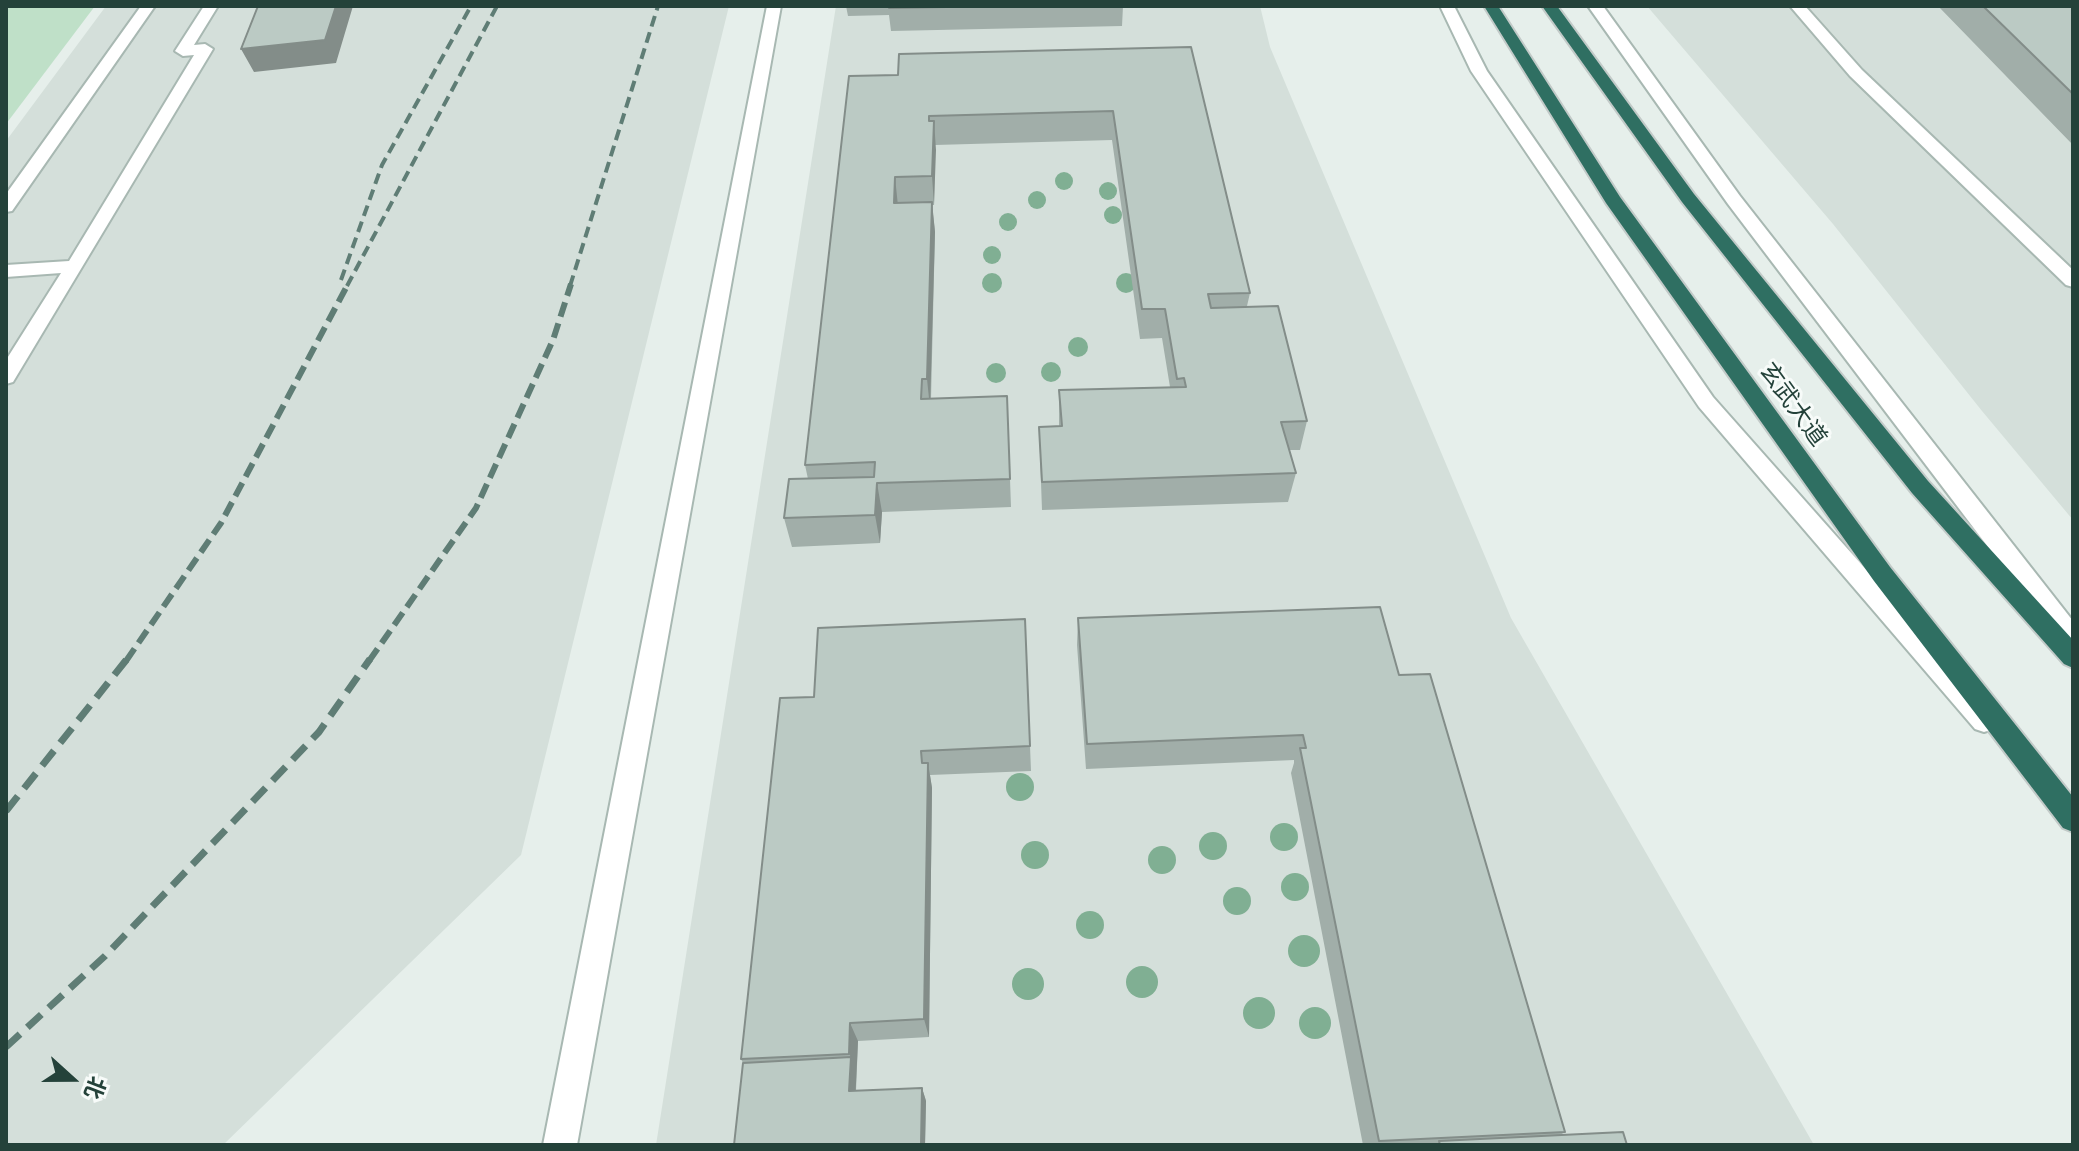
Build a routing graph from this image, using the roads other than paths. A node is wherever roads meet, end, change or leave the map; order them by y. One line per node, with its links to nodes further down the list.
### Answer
1 (148, 6): 9 (street)
2 (211, 6): 10 (street)
3 (774, 6): 17 (street)
4 (1447, 6): 16 (street)
5 (1491, 6): 16 (highway, 玄武大道)
6 (1549, 6): 15 (highway, 玄武大道)
7 (1595, 6): 14 (street)
8 (1797, 6): 12 (street)
9 (6, 207)
10 (75, 266): 11 (street); 13 (street)
11 (6, 271)
12 (2073, 281)
13 (6, 377)
14 (2073, 640)
15 (2073, 657)
16 (2073, 821)
17 (560, 1145)

